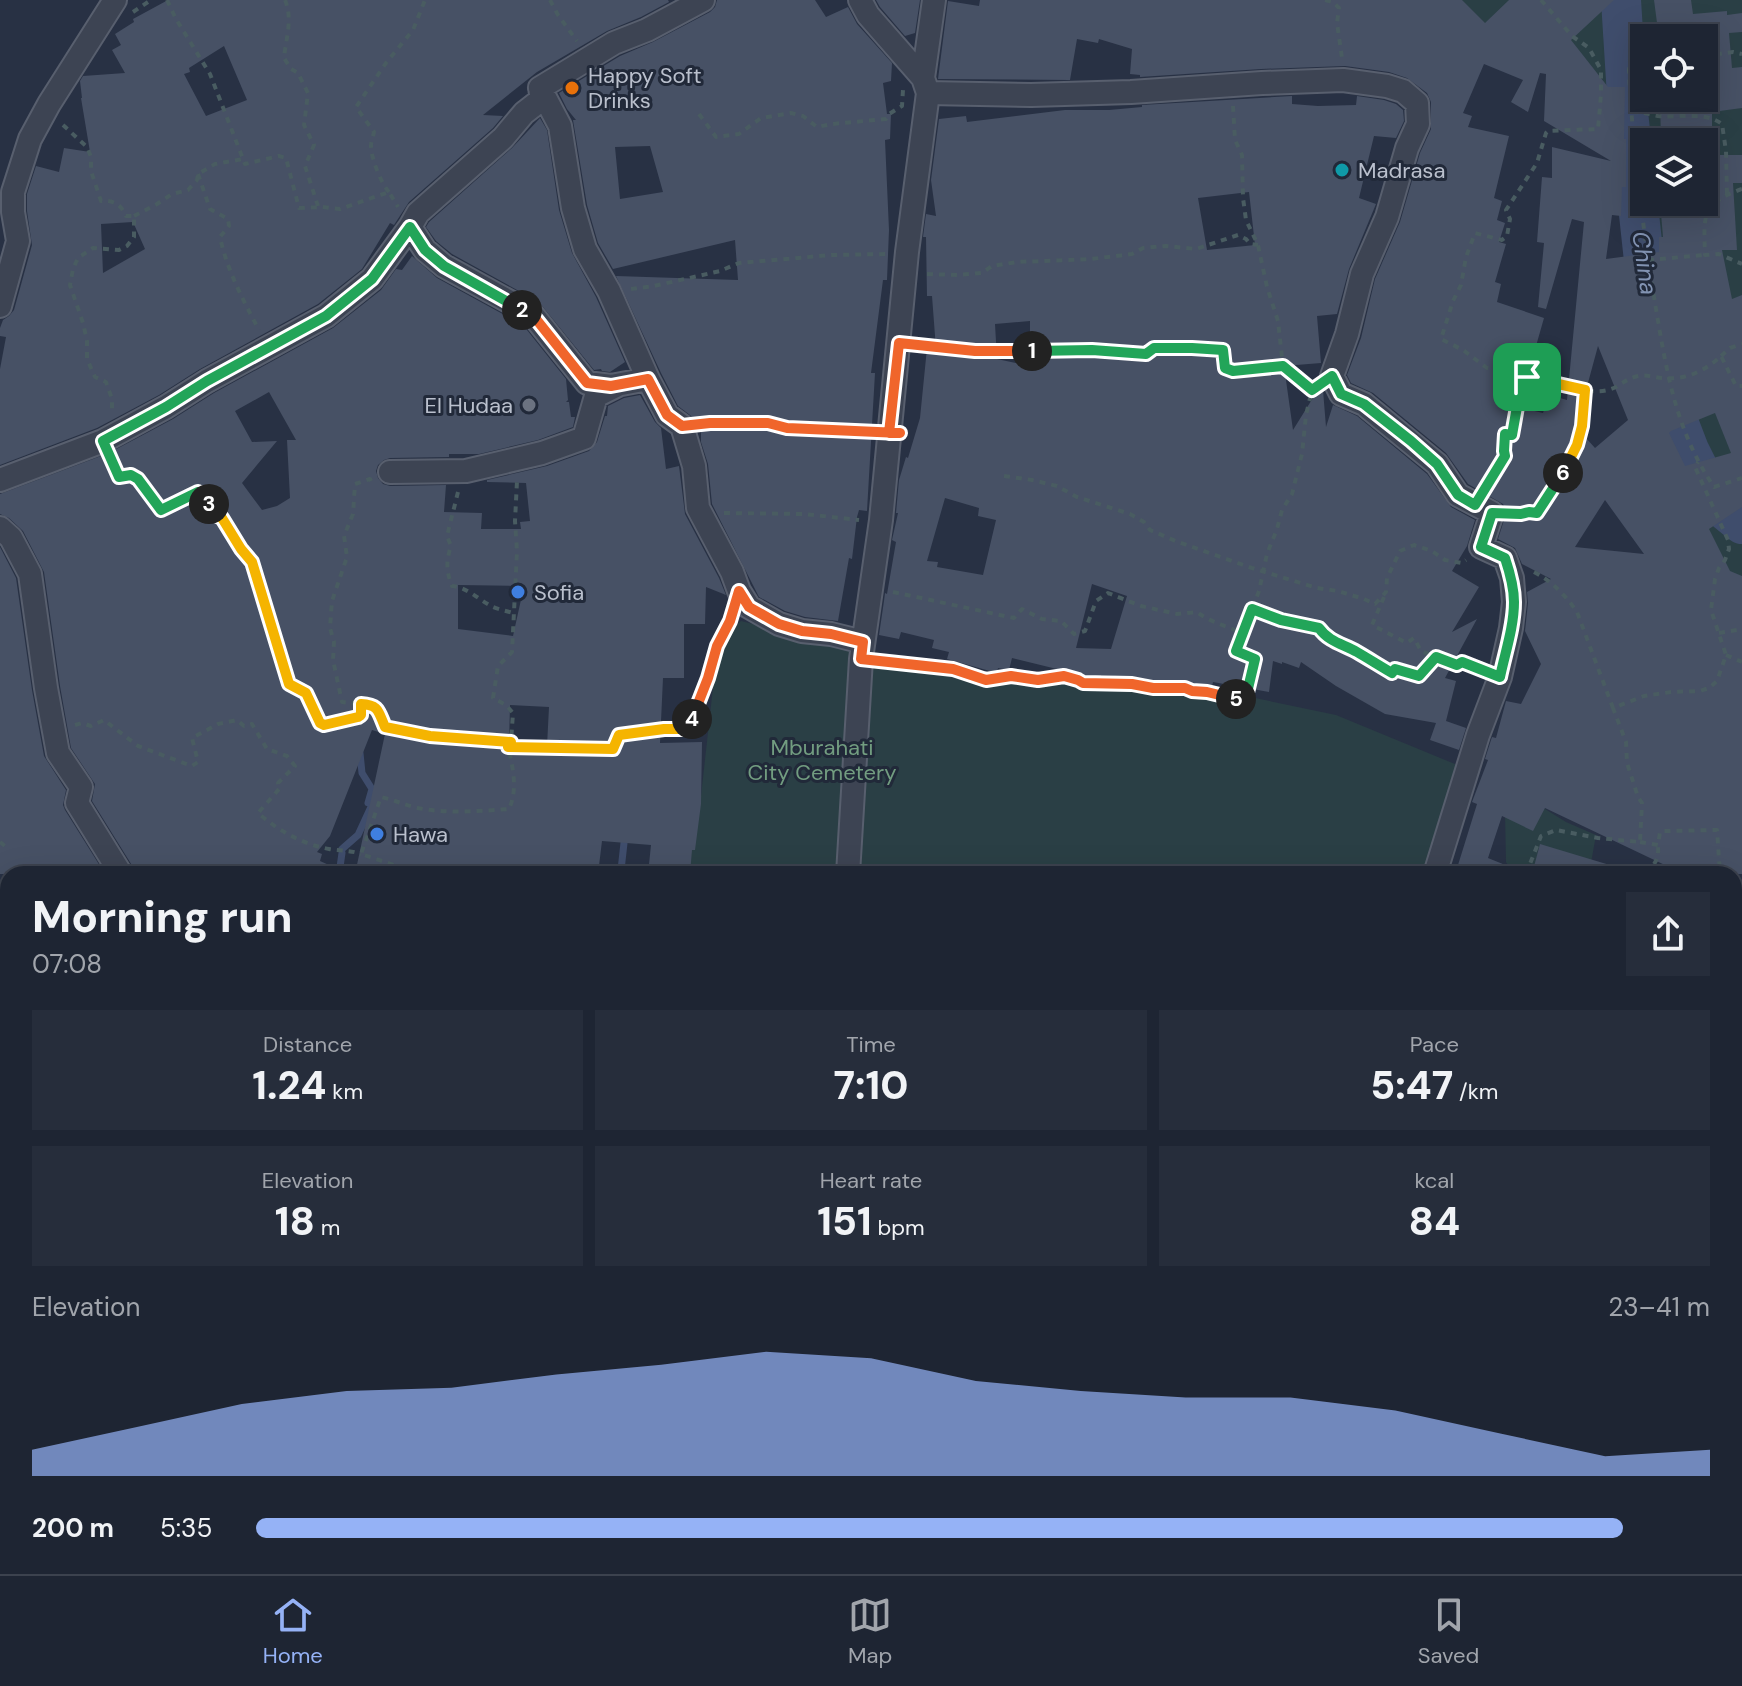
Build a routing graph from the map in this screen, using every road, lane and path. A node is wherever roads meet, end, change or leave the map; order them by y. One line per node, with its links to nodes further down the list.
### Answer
1 (151, 0): 11 (path)
2 (167, 0): 22 (path)
3 (285, 0): 27 (path)
4 (425, 0): 25 (path)
5 (550, 0): 12 (path)
6 (703, 0): 12 (street)
7 (860, 0): 15 (street)
8 (934, 0): 15 (street)
9 (1325, 0): 16 (path)
10 (1541, 0): 43 (path)
11 (123, 7): 36 (street)
12 (596, 53): 18 (street)
13 (1718, 54): 14 (path)
14 (1742, 54)
15 (921, 80): 17 (street); 20 (path); 33 (street)
16 (1343, 80): 17 (street); 42 (street)
17 (1251, 84): 30 (path)
18 (540, 88): 29 (street); 35 (street)
19 (1632, 112): 26 (path); 32 (path)
20 (699, 114)
21 (54, 117): 28 (path)
22 (243, 159): 23 (path); 27 (path)
23 (198, 174): 28 (path); 37 (path)
24 (1742, 189): 26 (path)
25 (389, 192): 27 (path); 29 (path)
26 (1727, 195): 31 (path)
27 (318, 206)
28 (134, 216): 51 (path)
29 (414, 220): 37 (street); 46 (street)
30 (1258, 245): 33 (path); 41 (path)
31 (1705, 255): 32 (path); 34 (path)
32 (1647, 260): 44 (path)
33 (906, 262): 35 (path); 38 (street)
34 (1742, 264)
35 (609, 291): 45 (street)
36 (0, 306)
37 (282, 340): 51 (street)
38 (899, 343): 41 (path); 52 (street)
39 (1742, 344): 40 (path)
40 (1721, 356): 44 (path); 47 (path)
41 (1283, 366): 48 (path)
42 (1332, 376): 48 (path); 62 (street)
43 (1527, 377): 49 (path); 62 (path)
44 (1668, 378): 49 (path); 55 (path)
45 (648, 379): 46 (street); 50 (street)
46 (623, 383): 54 (street)
47 (1742, 386)
48 (1312, 390): 67 (path)
49 (1585, 390): 62 (path)
50 (682, 426): 52 (path); 61 (street)
51 (131, 427): 53 (street)
52 (889, 433): 63 (street)
53 (103, 441): 60 (street); 81 (path)
54 (517, 458): 56 (street); 72 (path)
55 (1698, 462): 59 (path); 74 (path)
56 (466, 471): 57 (street); 72 (path)
57 (390, 472): 81 (path)
58 (1004, 476): 67 (path)
59 (1742, 478)
60 (0, 480)
61 (698, 508): 63 (path); 69 (street)
62 (1484, 509): 65 (street)
63 (881, 520): 68 (street)
64 (0, 528): 83 (street)
65 (1481, 547): 66 (street); 70 (path)
66 (1505, 558): 80 (street); 82 (path)
67 (1264, 571): 70 (path); 71 (path)
68 (871, 589): 75 (street); 76 (path)
69 (739, 591): 75 (street); 84 (path)
70 (1386, 592): 78 (path)
71 (1252, 609): 76 (path); 78 (path)
72 (513, 613): 84 (path)
73 (1742, 629): 74 (path)
74 (1719, 633): 77 (path)
75 (862, 650): 76 (path); 90 (street)
76 (1236, 651)
77 (1726, 655): 79 (path); 82 (path)
78 (1436, 657): 80 (path)
79 (1742, 662)
80 (1500, 677): 91 (street)
81 (361, 704): 84 (path)
82 (1613, 708): 85 (path)
83 (54, 730): 87 (path); 88 (street)
84 (510, 744): 87 (path)
85 (1640, 842): 86 (path); 92 (path)
86 (1658, 845): 93 (path); 94 (path)
87 (361, 854): 89 (path)
88 (116, 866)
89 (397, 866)
90 (848, 866)
91 (1437, 866)
92 (1529, 866)
93 (1654, 866)
94 (1719, 866)

